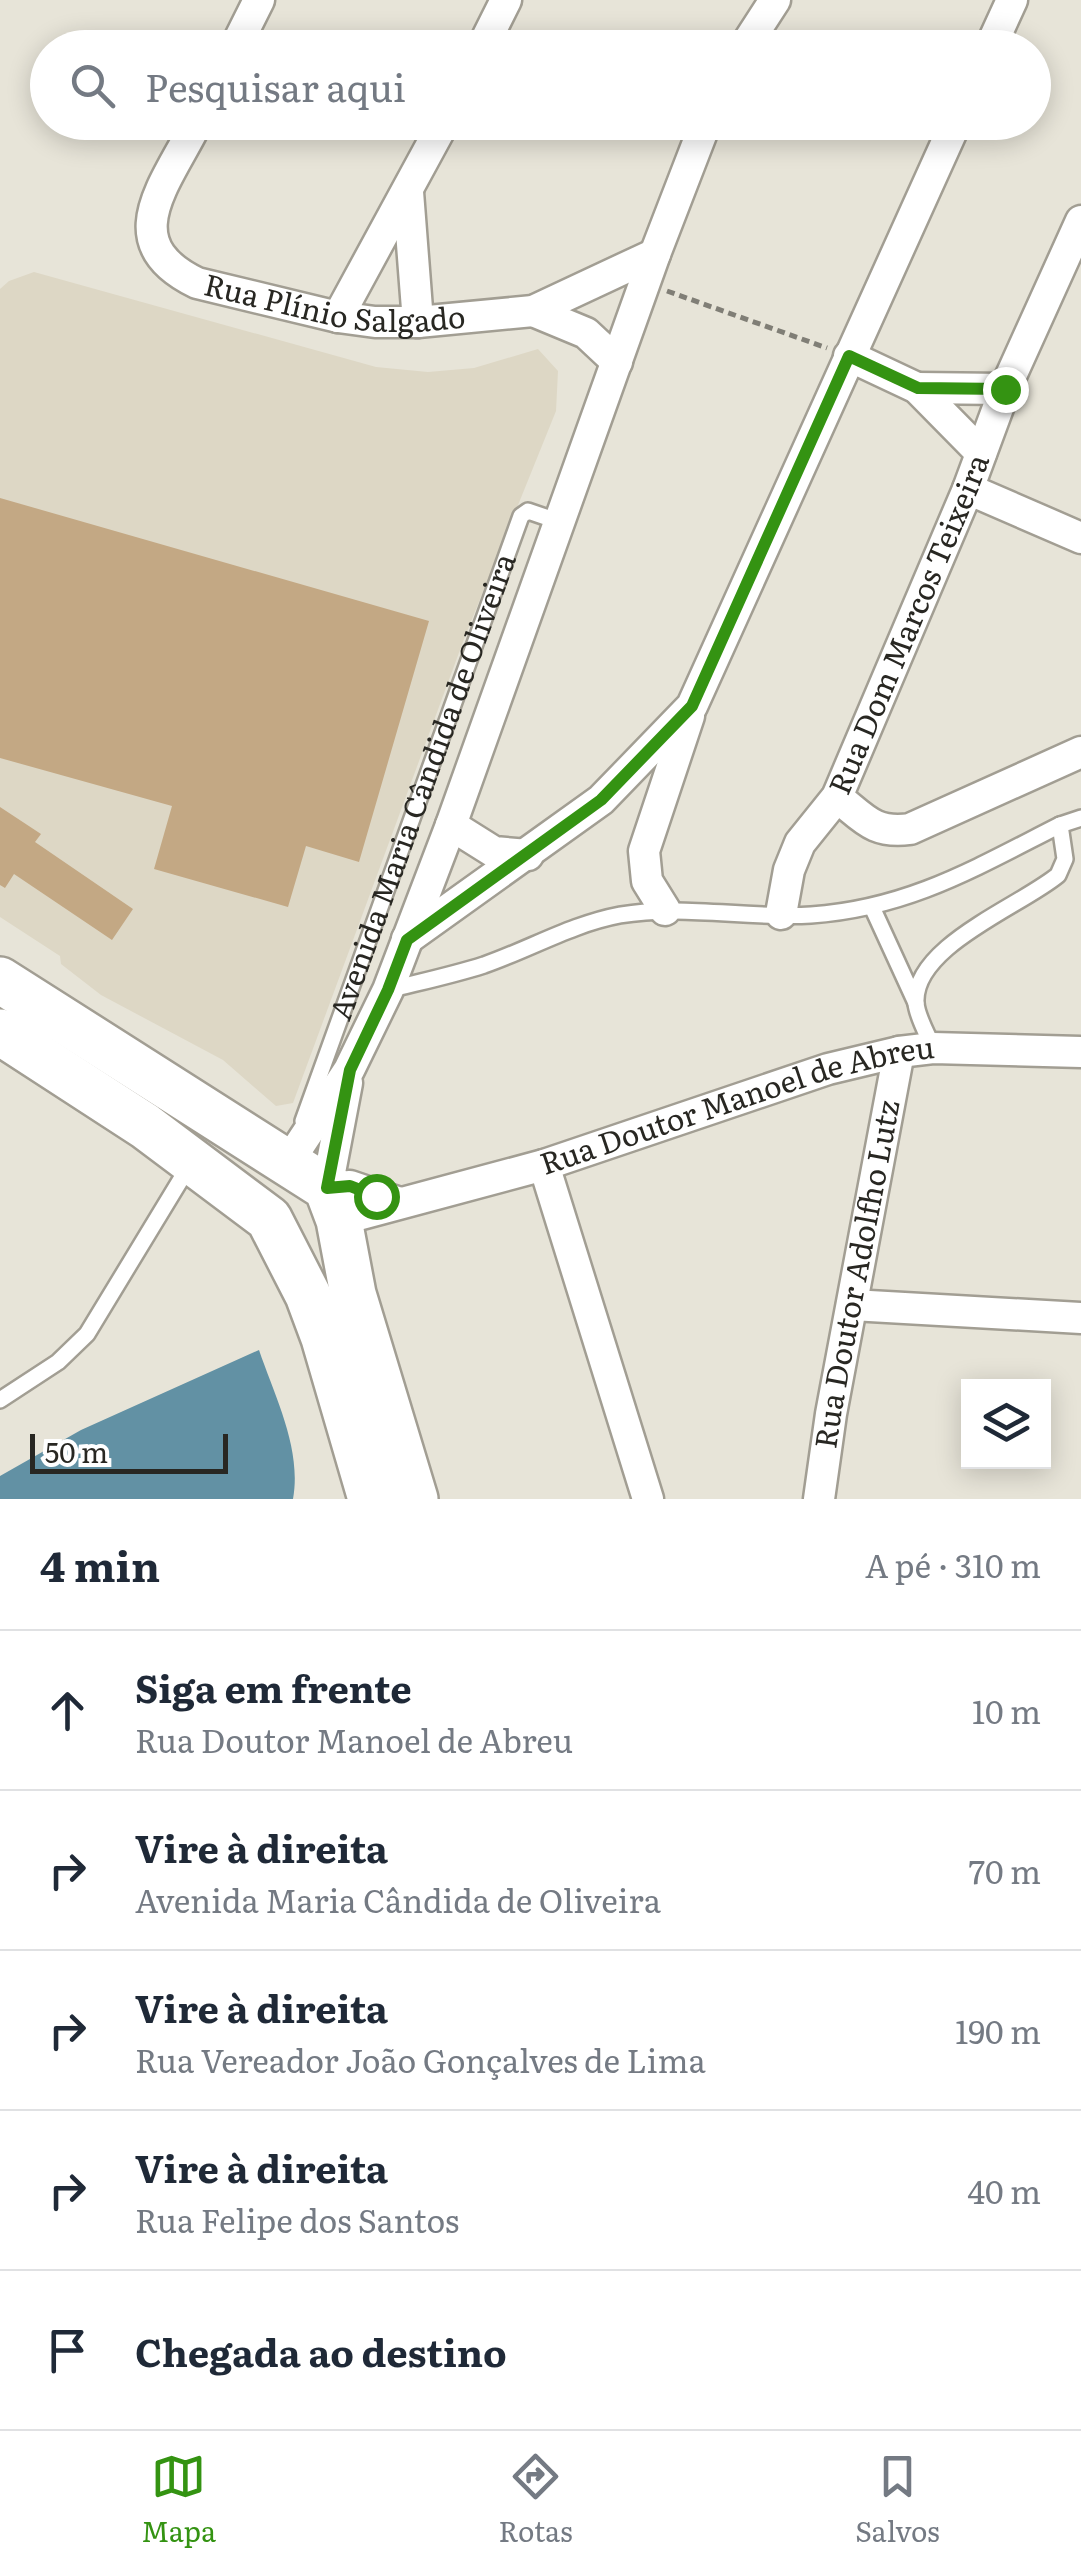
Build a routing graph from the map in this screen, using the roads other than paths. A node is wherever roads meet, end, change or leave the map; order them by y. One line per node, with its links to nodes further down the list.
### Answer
1 (259, 0): 5 (street)
2 (506, 0): 6 (street)
3 (775, 0): 7 (street)
4 (1012, 0): 8 (street)
5 (244, 30)
6 (491, 30)
7 (756, 30)
8 (998, 30)
9 (188, 140): 17 (street, Rua Plínio Salgado)
10 (435, 140): 13 (street)
11 (699, 140): 15 (street, Avenida Maria Cândida de Oliveira)
12 (948, 140): 19 (street)
13 (408, 192): 17 (street); 18 (street)
14 (1081, 221): 22 (street, Rua Dom Marcos Teixeira)
15 (650, 269): 16 (street, Rua Plínio Salgado); 20 (street, Avenida Maria Cândida de Oliveira)
16 (532, 311): 18 (street, Rua Plínio Salgado); 20 (street, Rua Plínio Salgado)
17 (338, 318): 18 (street, Rua Plínio Salgado)
18 (418, 322)
19 (849, 356): 21 (street); 27 (street)
20 (617, 362): 25 (street, Avenida Maria Cândida de Oliveira)
21 (918, 388): 22 (street); 23 (street)
22 (1005, 389): 23 (street, Rua Dom Marcos Teixeira)
23 (981, 453): 24 (street, Rua Dom Marcos Teixeira)
24 (968, 490): 26 (street); 29 (street, Rua Dom Marcos Teixeira)
25 (560, 522): 31 (street, Avenida Maria Cândida de Oliveira); 47 (lane, Avenida Maria Cândida de Oliveira)
26 (1081, 538)
27 (692, 706): 33 (street); 35 (street)
28 (1081, 752): 29 (street)
29 (837, 797): 36 (street, Rua Dom Marcos Teixeira)
30 (1081, 818): 32 (lane)
31 (451, 825): 33 (street); 37 (street, Avenida Maria Cândida de Oliveira)
32 (1060, 825): 34 (lane); 40 (lane)
33 (528, 854): 37 (street)
34 (872, 906): 36 (lane); 40 (lane)
35 (665, 910): 36 (lane); 39 (lane)
36 (781, 914)
37 (407, 940): 39 (street, Avenida Maria Cândida de Oliveira)
38 (0, 980): 47 (main road)
39 (388, 990): 45 (street, Avenida Maria Cândida de Oliveira)
40 (916, 1003): 42 (lane)
41 (0, 1032): 46 (main road)
42 (934, 1048): 43 (street, Rua Doutor Manoel de Abreu); 44 (street, Rua Doutor Manoel de Abreu)
43 (899, 1052): 48 (street, Rua Doutor Manoel de Abreu); 51 (street, Rua Doutor Adolfho Lutz)
44 (1081, 1052)
45 (350, 1070): 47 (street, Avenida Maria Cândida de Oliveira); 49 (street, Avenida Maria Cândida de Oliveira)
46 (192, 1160): 50 (main road); 53 (lane)
47 (287, 1164): 49 (main road); 50 (main road)
48 (544, 1165): 49 (street, Rua Doutor Manoel de Abreu); 56 (street)
49 (333, 1204): 50 (main road); 55 (main road)
50 (269, 1219): 54 (main road)
51 (852, 1305): 52 (street); 57 (street, Rua Doutor Adolfho Lutz)
52 (1081, 1318)
53 (0, 1400)
54 (372, 1499)
55 (414, 1499)
56 (648, 1499)
57 (818, 1499)

